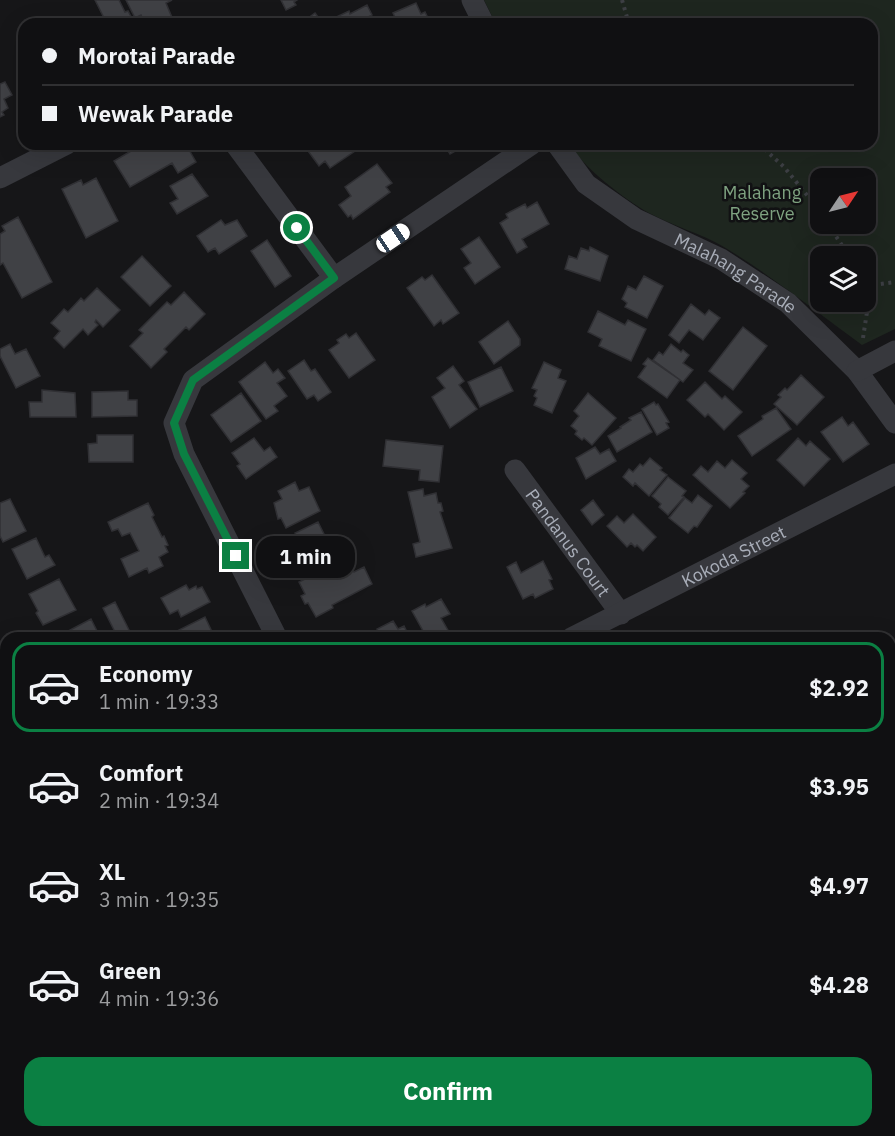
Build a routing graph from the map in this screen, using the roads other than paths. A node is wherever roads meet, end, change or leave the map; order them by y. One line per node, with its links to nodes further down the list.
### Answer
1 (472, 0): 2 (street)
2 (481, 18)
3 (56, 150): 7 (street)
4 (240, 150): 8 (street)
5 (523, 150): 8 (street)
6 (561, 150): 10 (street, Malahang Parade)
7 (0, 178)
8 (334, 278): 15 (street)
9 (895, 351): 10 (street)
10 (857, 371): 11 (street, Malahang Parade)
11 (895, 423)
12 (514, 470): 14 (street, Pandanus Court)
13 (895, 474): 14 (street, Kokoda Street)
14 (621, 614): 16 (street, Kokoda Street)
15 (275, 632)
16 (584, 632)

